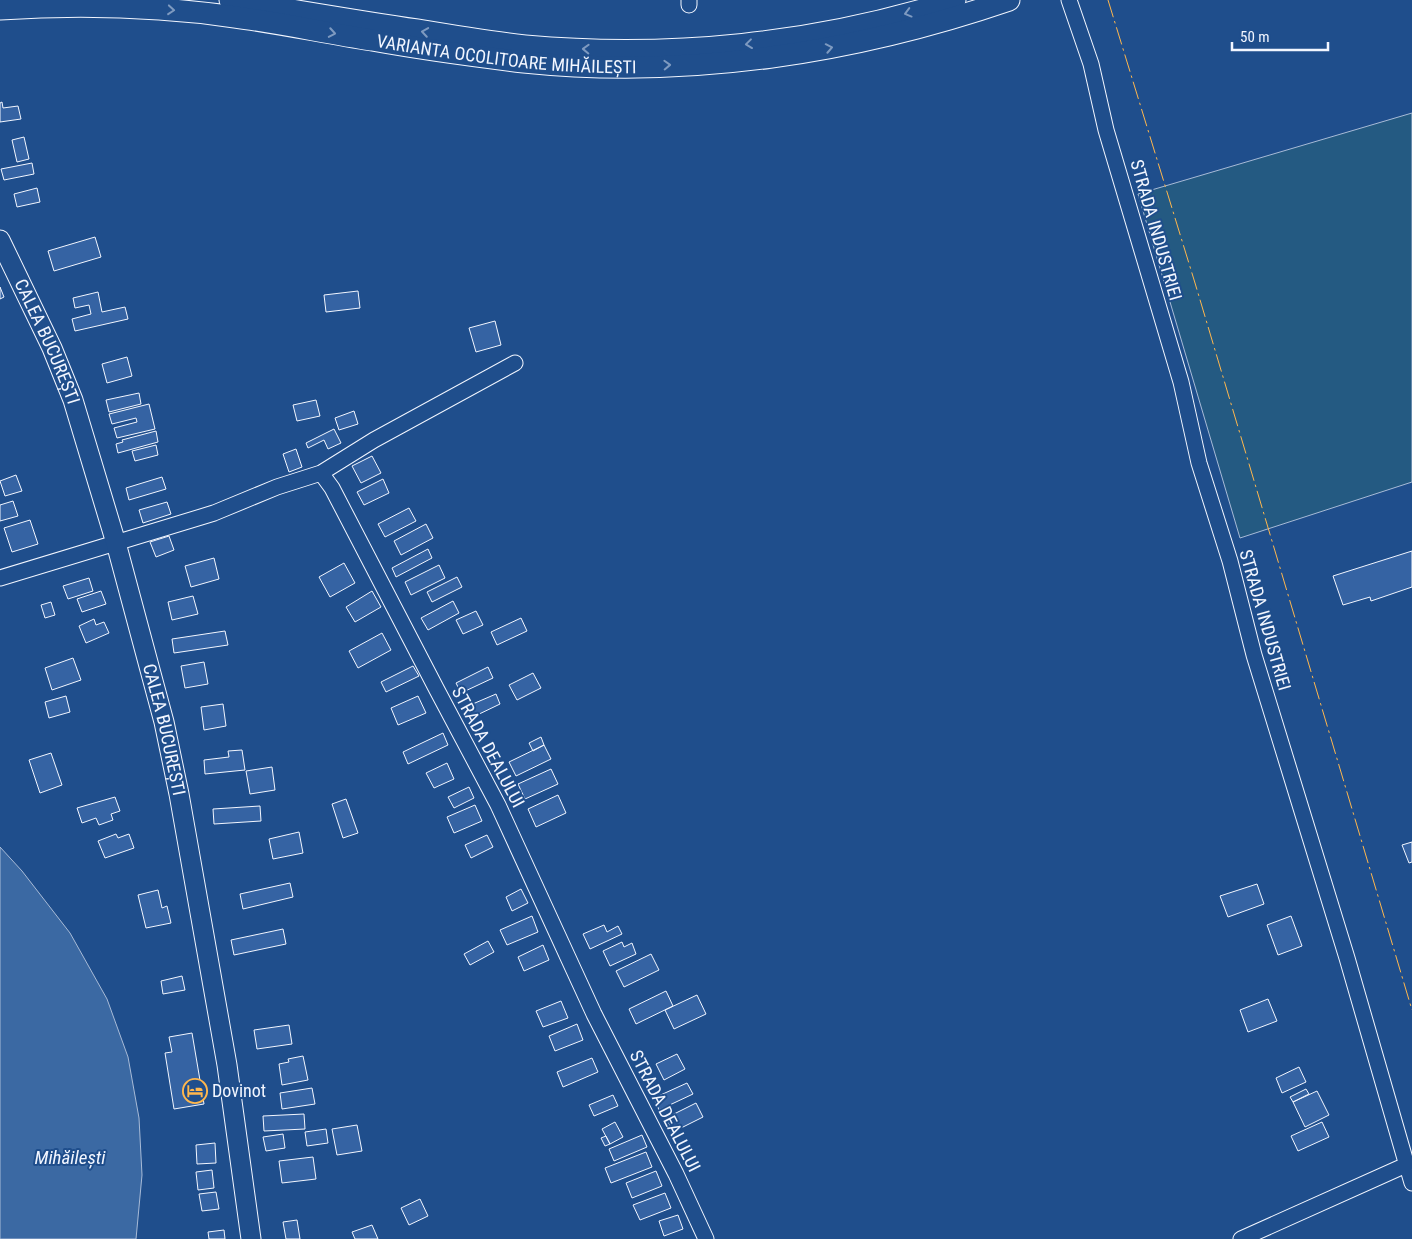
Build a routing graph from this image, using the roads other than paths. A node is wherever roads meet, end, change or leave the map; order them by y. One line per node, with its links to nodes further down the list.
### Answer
1 (230, 0): 2 (highway, VARIANTA OCOLITOARE MIHĂILEȘTI, one-way to 1)
2 (955, 0)
3 (1009, 0): 5 (highway, VARIANTA OCOLITOARE MIHĂILEȘTI, one-way to 3)
4 (1069, 0): 11 (street, STRADA INDUSTRIEI)
5 (0, 9)
6 (0, 240): 9 (main road, CALEA BUCUREȘTI)
7 (515, 363): 8 (street)
8 (321, 473): 9 (street); 14 (street, STRADA DEALULUI)
9 (116, 543): 10 (street); 13 (main road, CALEA BUCUREȘTI)
10 (0, 578)
11 (1406, 1165): 12 (street, STRADA INDUSTRIEI); 15 (street)
12 (1412, 1183)
13 (251, 1239)
14 (706, 1239)
15 (1241, 1239)

